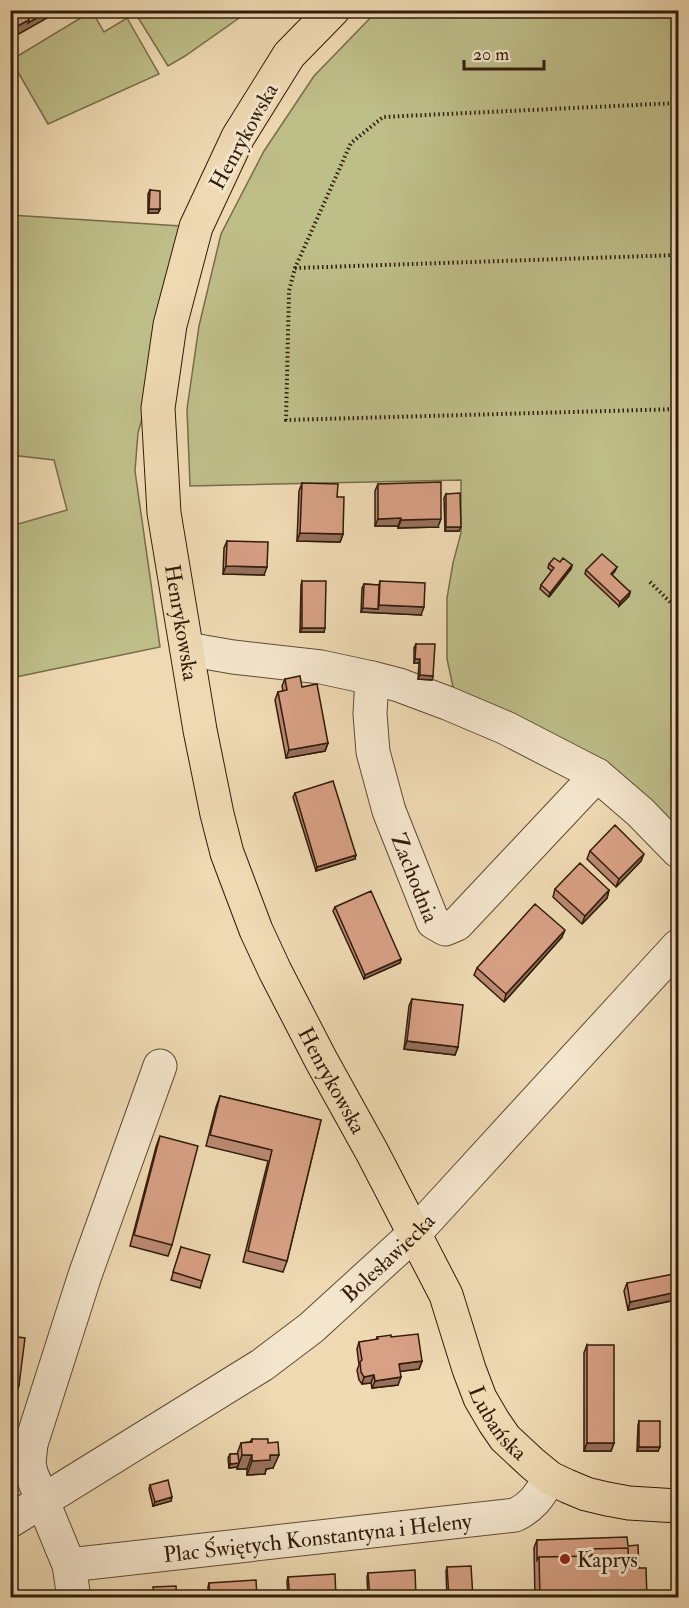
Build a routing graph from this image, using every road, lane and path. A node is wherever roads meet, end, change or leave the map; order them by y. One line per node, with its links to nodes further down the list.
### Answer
1 (333, 10): 8 (main road, Henrykowska)
2 (678, 103): 4 (path)
3 (678, 255): 4 (path)
4 (295, 268): 5 (path)
5 (678, 409)
6 (650, 582): 7 (path)
7 (678, 610)
8 (187, 649): 9 (street); 14 (main road, Henrykowska)
9 (372, 678): 10 (street); 10 (street, Zachodnia)
10 (597, 775): 11 (street)
11 (678, 851)
12 (678, 946): 14 (street, Bolesławiecka)
13 (160, 1066): 16 (street)
14 (414, 1234): 15 (main road, Lubańska); 16 (street, Bolesławiecka)
15 (550, 1478): 17 (main road, Lubańska); 19 (street, Plac Świętych Konstantyna i Heleny)
16 (42, 1502): 18 (street, Bolesławiecka); 19 (street)
17 (678, 1506)
18 (10, 1521)
19 (69, 1565): 20 (street)
20 (74, 1598)

